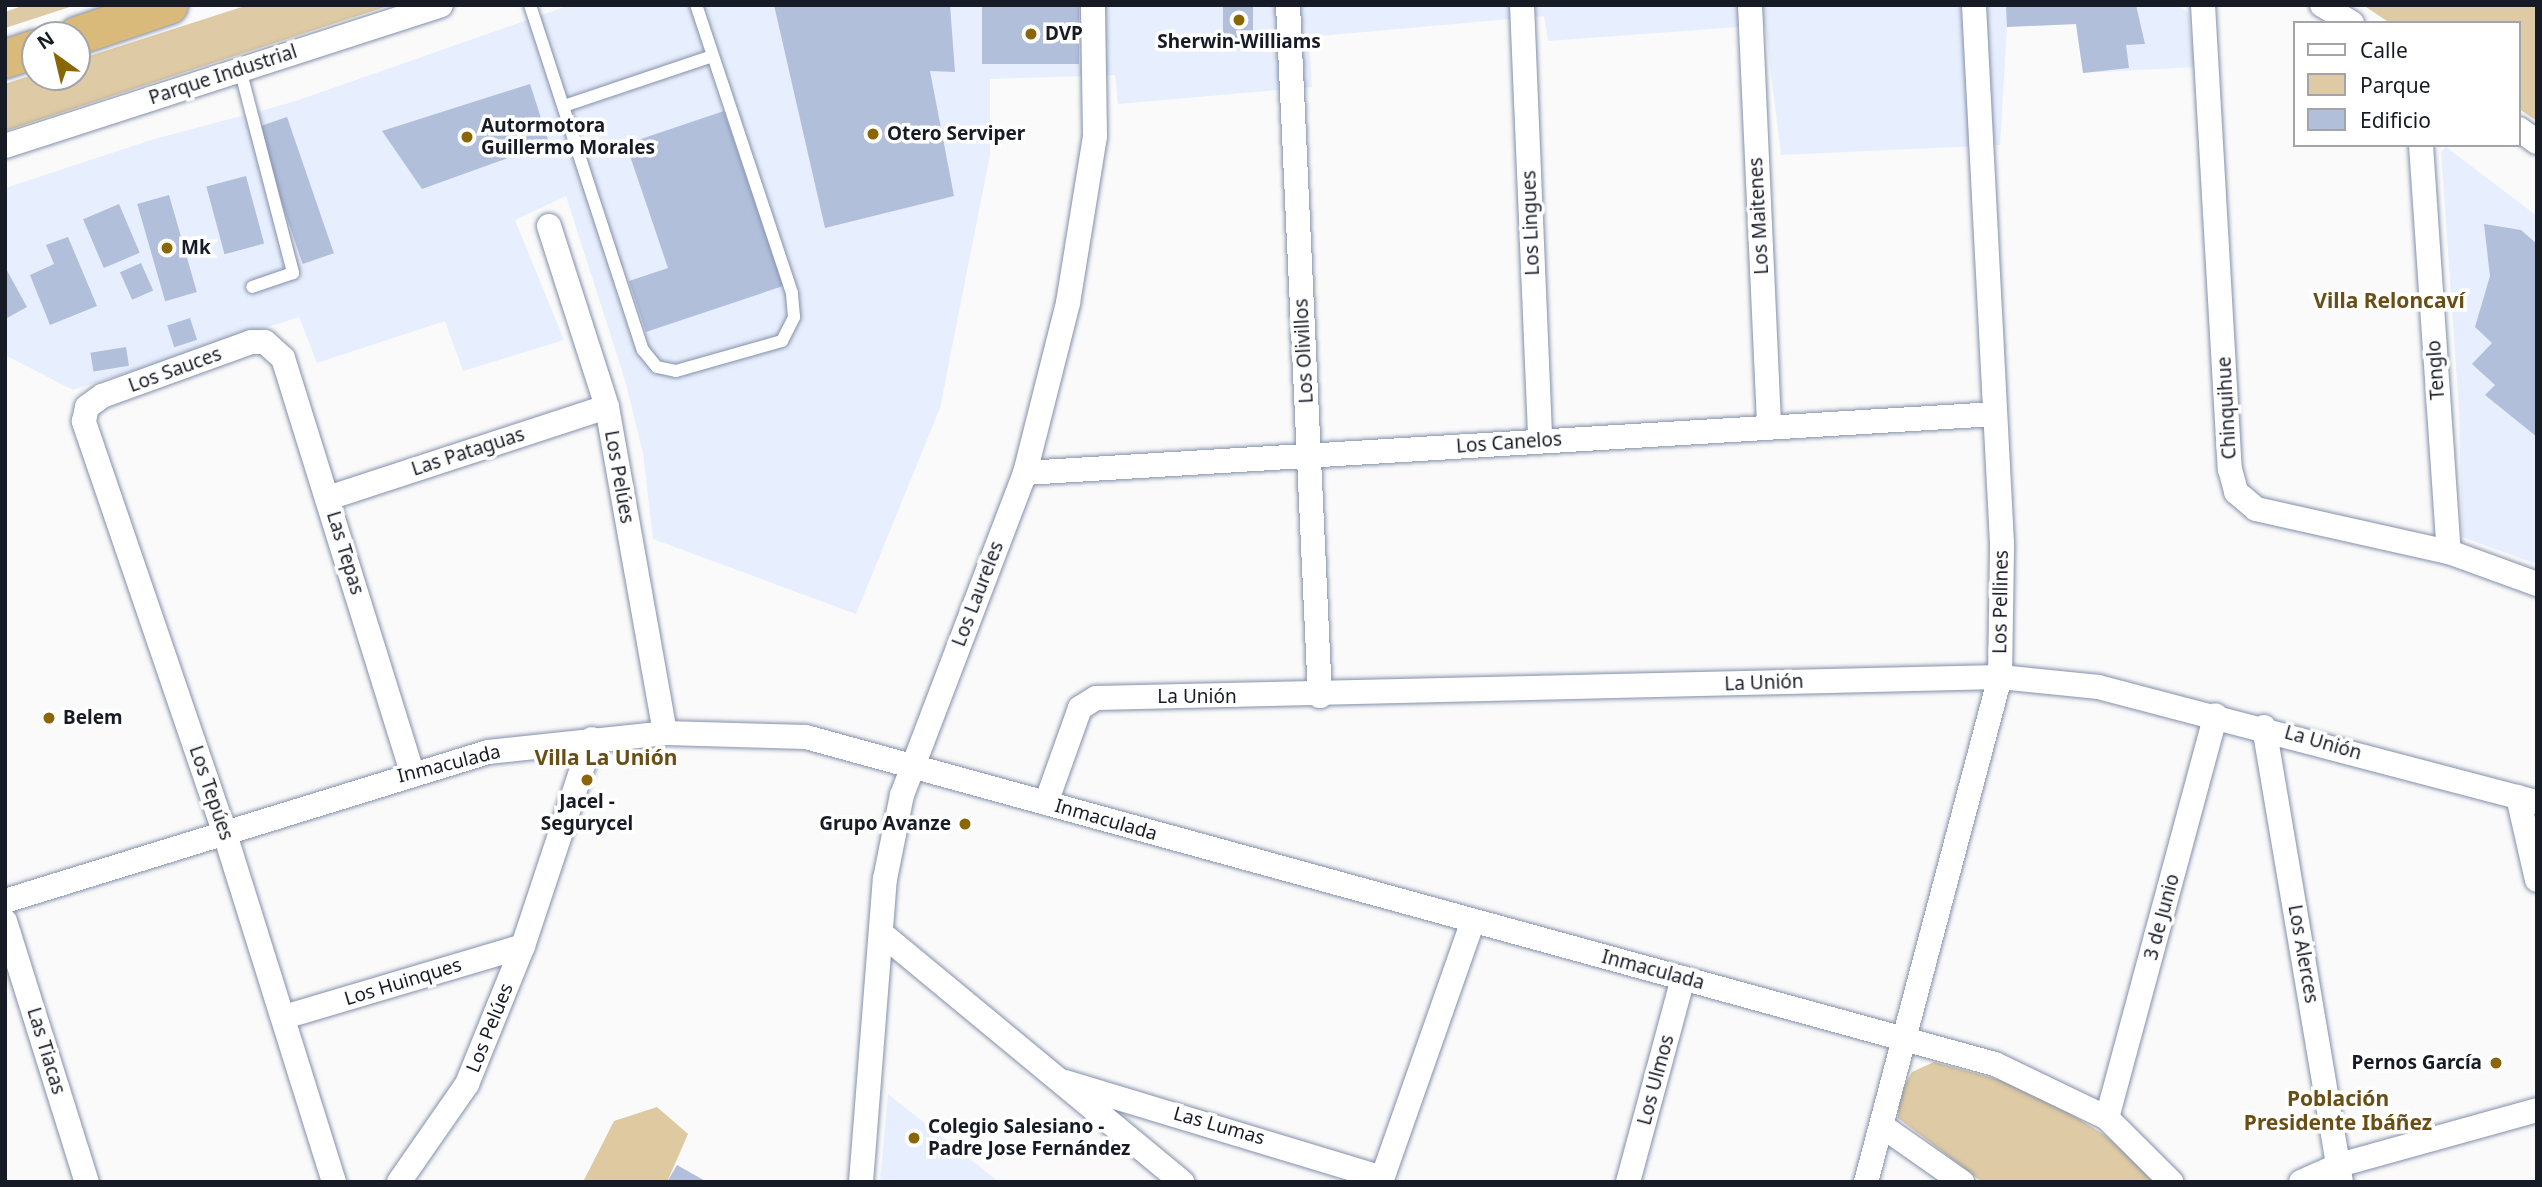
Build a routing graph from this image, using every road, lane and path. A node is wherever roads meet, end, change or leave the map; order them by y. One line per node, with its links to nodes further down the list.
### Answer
1 (112, 5): 13 (highway)
2 (169, 5): 15 (highway)
3 (441, 5): 17 (street, Parque Industrial)
4 (530, 5): 18 (lane)
5 (696, 5): 16 (lane)
6 (1093, 5): 32 (street, Los Laureles)
7 (1288, 5): 31 (street, Los Olivillos)
8 (1522, 5): 30 (street, Los Lingues)
9 (1749, 5): 29 (street, Los Maitenes)
10 (1974, 5): 28 (street, Los Pellines)
11 (2203, 5): 34 (street, Chinquihue)
12 (2322, 5): 14 (street)
13 (90, 21)
14 (2349, 21)
15 (91, 31)
16 (713, 56): 18 (lane); 18 (lane)
17 (240, 69): 21 (street, Parque Industrial); 24 (lane)
18 (564, 106)
19 (2521, 130): 20 (street)
20 (2537, 142)
21 (5, 146)
22 (2421, 147): 34 (street, Tenglo)
23 (549, 226): 27 (street, Los Pelúes)
24 (252, 288)
25 (265, 342): 26 (street, Los Sauces); 33 (street, Las Tepas)
26 (87, 407): 46 (street, Los Tepúes)
27 (607, 407): 33 (street, Las Pataguas); 40 (street, Los Pelúes)
28 (1994, 414): 29 (street, Los Canelos); 36 (street, Los Pellines)
29 (1769, 427): 30 (street, Los Canelos)
30 (1540, 442): 31 (street, Los Canelos)
31 (1309, 456): 32 (street, Los Canelos); 37 (street, Los Olivillos)
32 (1025, 473): 42 (street, Los Laureles)
33 (328, 498): 43 (street, Las Tepas)
34 (2449, 552): 35 (street, Chinquihue)
35 (2537, 584)
36 (2000, 677): 37 (street, La Unión); 38 (street, La Unión); 55 (street, Los Pellines)
37 (1320, 696): 45 (street, La Unión)
38 (2216, 715): 39 (street, La Unión); 58 (street, 3 de Junio)
39 (2264, 727): 44 (street, La Unión); 60 (street, Los Alerces)
40 (665, 733): 41 (street, Inmaculada); 42 (street, Inmaculada)
41 (592, 739): 43 (street, Inmaculada); 52 (street, Los Pelúes)
42 (913, 765): 45 (street, Inmaculada); 51 (street, Los Laureles)
43 (412, 772): 46 (street, Inmaculada)
44 (2528, 800): 47 (street)
45 (1046, 803): 50 (street, Inmaculada)
46 (224, 831): 48 (street, Inmaculada); 54 (street, Los Tepúes)
47 (2537, 880)
48 (5, 901)
49 (5, 921): 62 (street, Las Tiacas)
50 (1472, 923): 53 (street, Inmaculada); 61 (street, Las Lumas)
51 (881, 933): 56 (street, Las Lumas); 65 (street, Los Laureles)
52 (523, 946): 54 (street, Los Huinques); 64 (street, Los Pelúes)
53 (1683, 978): 55 (street, Inmaculada); 67 (street, Los Ulmos)
54 (284, 1017): 63 (street, Los Tepúes)
55 (1901, 1039): 58 (street, Inmaculada); 59 (street, Los Pellines)
56 (1055, 1079): 61 (street, Las Lumas); 66 (street, Las Lumas)
57 (2537, 1110): 60 (street)
58 (2107, 1118): 70 (street, Inmaculada)
59 (1882, 1126): 68 (street, Los Pellines); 69 (street)
60 (2340, 1173): 71 (street)
61 (1381, 1180)
62 (87, 1182)
63 (334, 1182)
64 (399, 1182)
65 (861, 1182)
66 (1182, 1182)
67 (1628, 1182)
68 (1866, 1182)
69 (1962, 1182)
70 (2171, 1182)
71 (2301, 1182)

